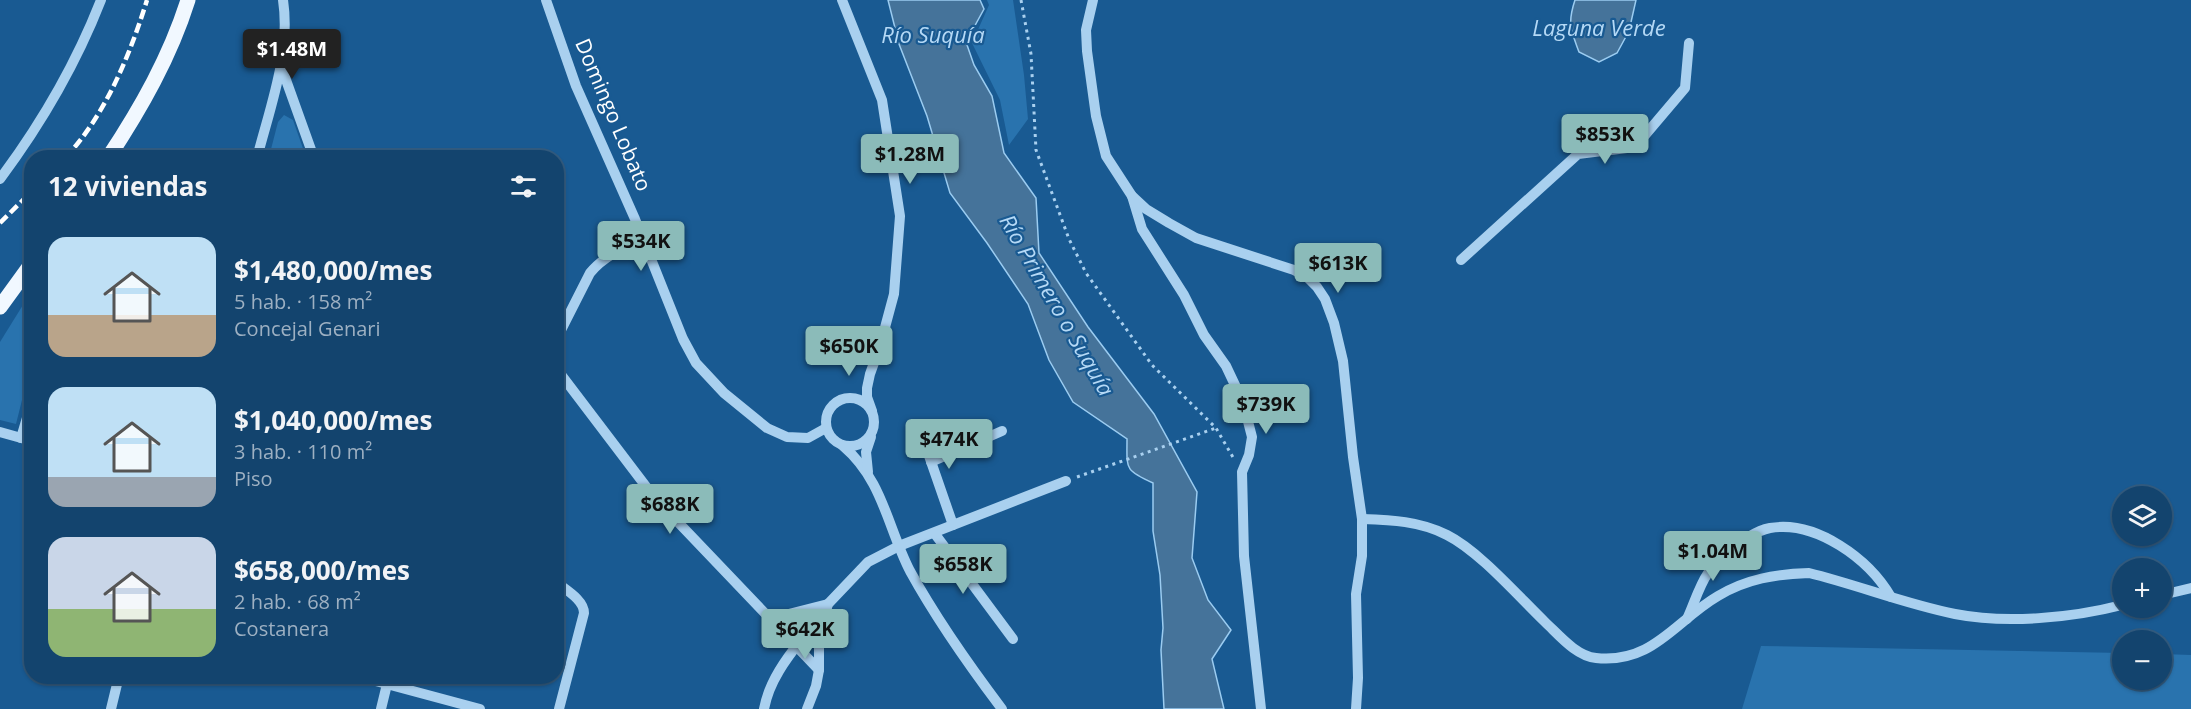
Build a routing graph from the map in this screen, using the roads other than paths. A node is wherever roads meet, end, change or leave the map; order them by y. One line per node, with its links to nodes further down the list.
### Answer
1 (101, 0): 12 (street)
2 (188, 0): 9 (main road)
3 (283, 0): 8 (street)
4 (546, 0): 14 (street, Domingo Lobato)
5 (842, 0): 19 (street)
6 (1093, 0): 13 (street)
7 (1689, 43): 15 (street)
8 (281, 65): 10 (street); 11 (street)
9 (113, 150)
10 (258, 150)
11 (311, 150)
12 (0, 179)
13 (1132, 196): 33 (street); 58 (street)
14 (643, 239): 18 (street); 24 (street, Domingo Lobato)
15 (1461, 260)
16 (24, 274): 17 (main road)
17 (0, 307)
18 (564, 324)
19 (870, 374): 21 (street); 22 (street)
20 (564, 379): 43 (street)
21 (845, 398): 22 (street); 24 (street)
22 (872, 411): 27 (street)
23 (918, 424): 30 (street)
24 (826, 428): 29 (street)
25 (1002, 431): 30 (street)
26 (0, 432): 28 (street)
27 (871, 435): 29 (street); 31 (street)
28 (24, 439)
29 (843, 446): 31 (street)
30 (931, 462): 34 (street)
31 (868, 472): 36 (street)
32 (1066, 481): 34 (street)
33 (1362, 519): 44 (street); 59 (street)
34 (954, 525): 35 (street)
35 (935, 534): 36 (street); 45 (street)
36 (899, 546): 41 (street); 57 (street)
37 (2191, 588): 39 (street)
38 (564, 589): 54 (street)
39 (2172, 593)
40 (1891, 597): 42 (street); 44 (street); 44 (street)
41 (828, 604): 43 (street); 46 (street); 47 (street)
42 (2112, 607)
43 (769, 619): 46 (street)
44 (1685, 622)
45 (1013, 639)
46 (796, 648): 47 (street); 55 (street)
47 (819, 670): 56 (street)
48 (117, 684): 51 (street)
49 (387, 684): 52 (street)
50 (401, 684): 53 (street)
51 (111, 709)
52 (381, 709)
53 (480, 709)
54 (558, 709)
55 (764, 709)
56 (807, 709)
57 (1002, 709)
58 (1261, 709)
59 (1356, 709)

